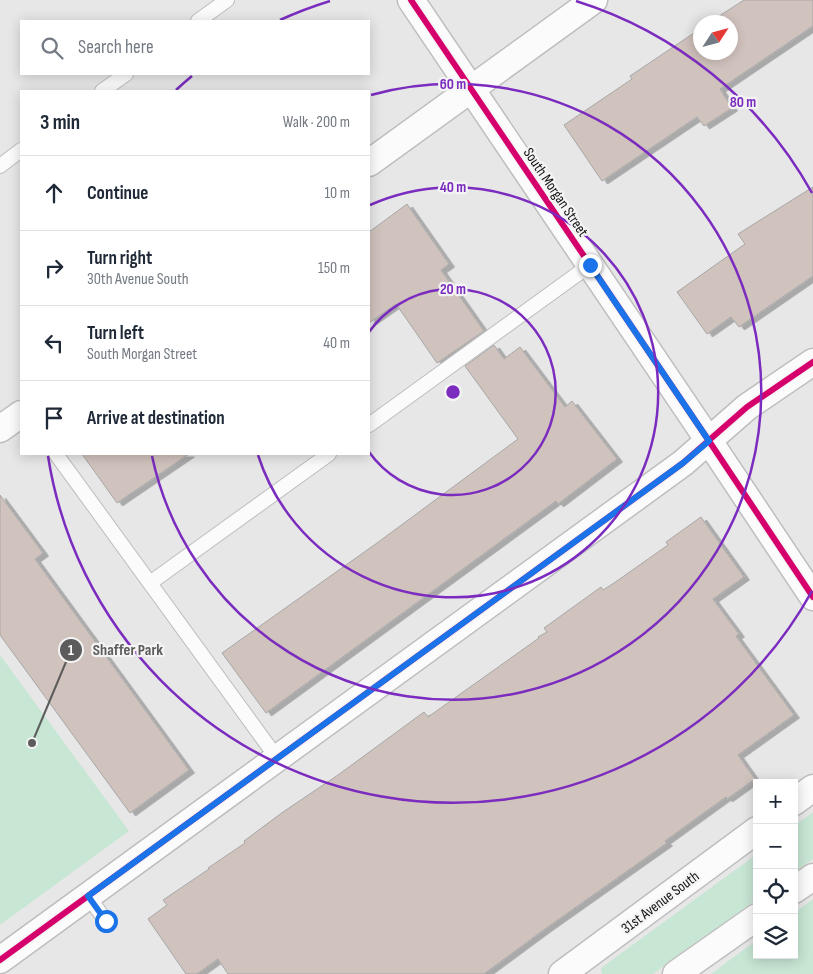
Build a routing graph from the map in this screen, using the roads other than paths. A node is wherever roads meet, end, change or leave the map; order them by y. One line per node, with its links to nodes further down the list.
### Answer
1 (227, 0): 4 (lane)
2 (411, 0): 6 (street, South Morgan Street)
3 (594, 0): 6 (street)
4 (199, 20)
5 (125, 75): 7 (lane)
6 (471, 89): 9 (street); 11 (street, South Morgan Street)
7 (103, 90)
8 (20, 151): 10 (lane)
9 (370, 162)
10 (0, 166)
11 (590, 265): 14 (lane); 16 (street, South Morgan Street)
12 (813, 362): 16 (street)
13 (20, 415): 15 (street)
14 (370, 424)
15 (0, 429)
16 (709, 441): 20 (street, South Morgan Street); 21 (street)
17 (57, 455): 19 (lane)
18 (328, 455): 19 (lane)
19 (150, 583): 21 (lane)
20 (813, 597)
21 (277, 758): 27 (street)
22 (813, 788): 23 (street)
23 (798, 799)
24 (753, 833): 31 (street, 31st Avenue South)
25 (813, 877): 26 (street)
26 (798, 887)
27 (88, 896): 29 (lane); 30 (street)
28 (753, 920): 32 (street)
29 (106, 921)
30 (0, 960)
31 (570, 972)
32 (676, 974)

